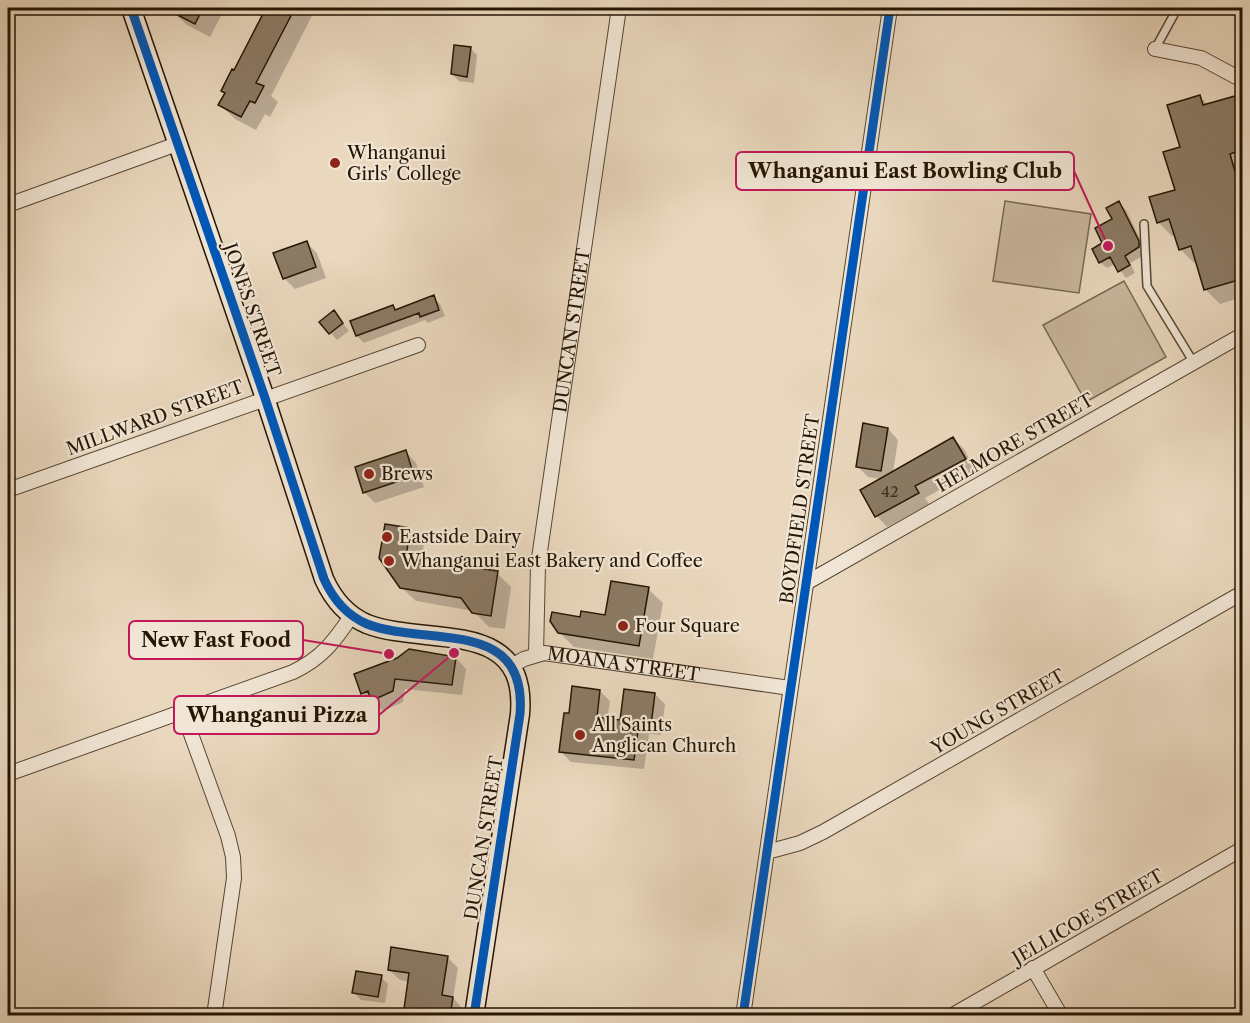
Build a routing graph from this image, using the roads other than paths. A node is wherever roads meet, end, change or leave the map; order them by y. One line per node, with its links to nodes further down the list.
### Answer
1 (131, 8): 7 (main road, JONES STREET)
2 (619, 8): 18 (street, DUNCAN STREET)
3 (890, 8): 15 (street, BOYDFIELD STREET)
4 (1174, 8): 5 (lane)
5 (1155, 49): 6 (street)
6 (1242, 80)
7 (177, 144): 8 (street); 13 (main road, JONES STREET)
8 (8, 205)
9 (1144, 224): 12 (lane)
10 (1242, 335): 12 (street, HELMORE STREET)
11 (418, 345): 13 (street, MILLWARD STREET)
12 (1194, 363): 15 (street, HELMORE STREET)
13 (265, 398): 14 (street, MILLWARD STREET); 17 (main road, JONES STREET)
14 (8, 489)
15 (806, 583): 20 (street, BOYDFIELD STREET)
16 (1242, 593): 24 (street, YOUNG STREET)
17 (352, 615): 19 (main road); 21 (street)
18 (536, 654): 19 (street, MOANA STREET); 20 (street, MOANA STREET)
19 (511, 666): 27 (main road, DUNCAN STREET)
20 (790, 688): 24 (street, BOYDFIELD STREET)
21 (183, 712): 22 (street); 26 (street)
22 (8, 774)
23 (1242, 849): 25 (street, JELLICOE STREET)
24 (766, 852): 28 (street, BOYDFIELD STREET)
25 (1034, 968): 29 (street, JELLICOE STREET); 30 (street)
26 (214, 1016)
27 (474, 1016)
28 (743, 1016)
29 (951, 1016)
30 (1061, 1016)

